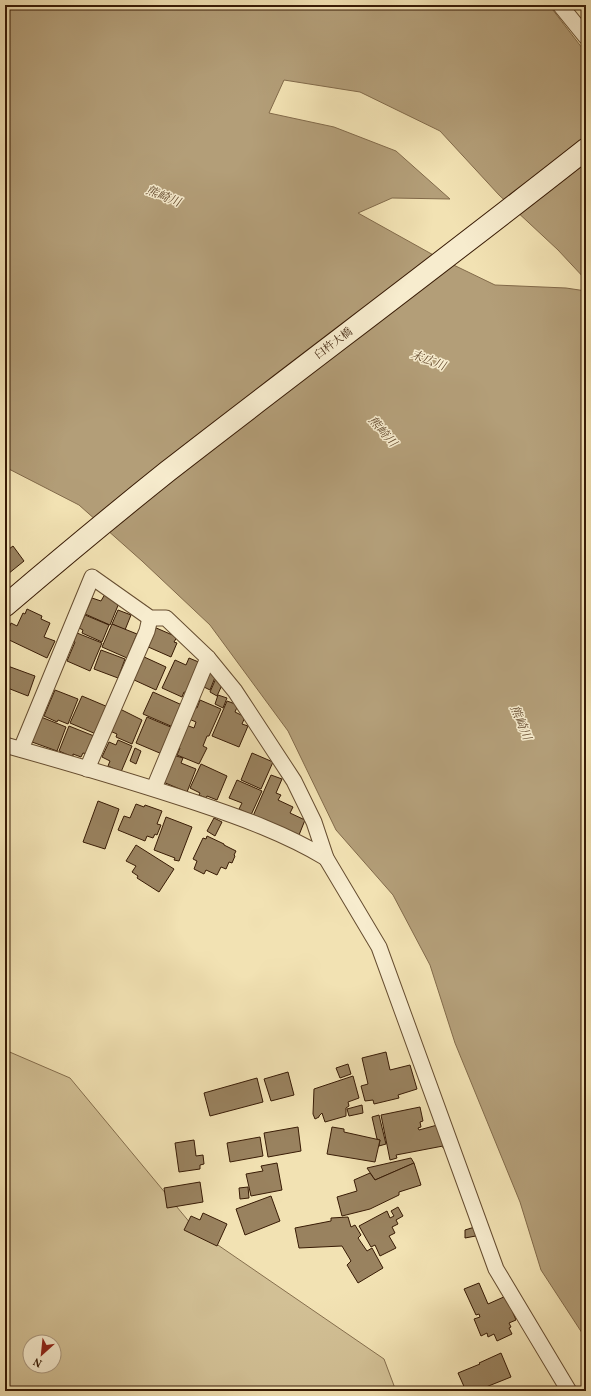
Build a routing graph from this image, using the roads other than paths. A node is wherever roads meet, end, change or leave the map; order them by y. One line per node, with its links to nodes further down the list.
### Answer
1 (560, 5): 2 (street)
2 (586, 37)
3 (586, 149): 4 (street, 臼杵大橋)
4 (5, 606)
5 (150, 618): 6 (street); 8 (street); 9 (street)
6 (208, 658): 10 (street); 11 (street)
7 (5, 745): 8 (street)
8 (21, 750): 9 (street)
9 (87, 769): 10 (street)
10 (154, 788): 11 (street)
11 (326, 858): 12 (street)
12 (569, 1391)

